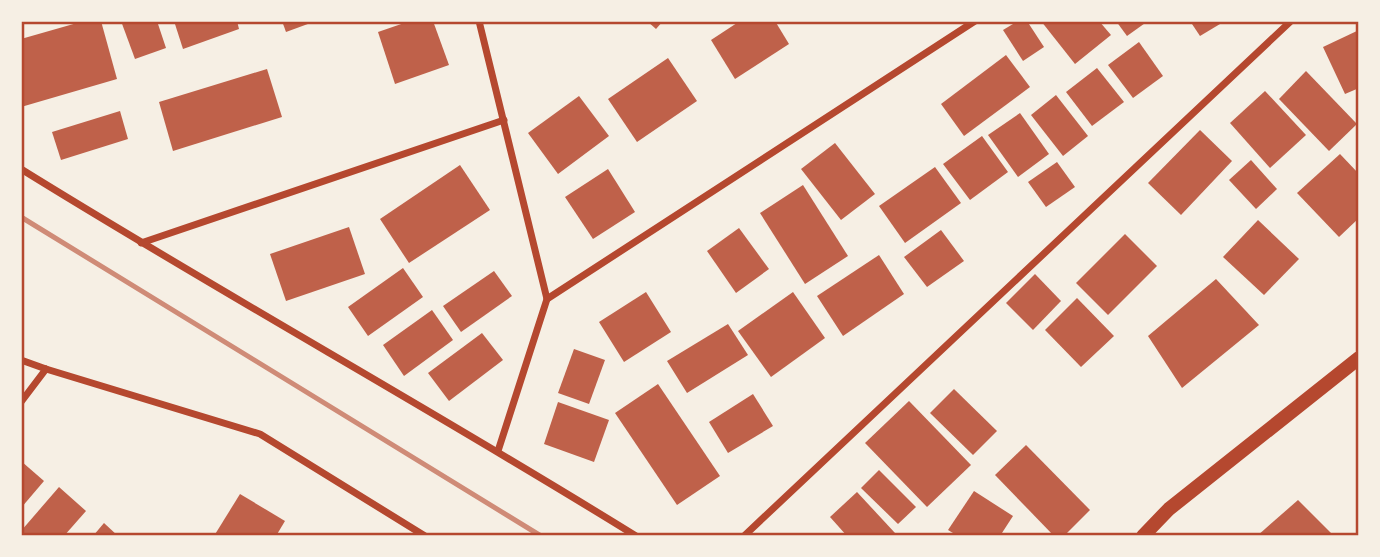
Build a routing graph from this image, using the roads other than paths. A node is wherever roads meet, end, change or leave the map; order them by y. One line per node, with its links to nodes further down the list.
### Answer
1 (480, 21): 4 (street)
2 (975, 21): 7 (street)
3 (1287, 22): 15 (street)
4 (504, 120): 6 (street); 7 (street)
5 (21, 169): 6 (street)
6 (141, 243): 12 (street)
7 (547, 299): 12 (street)
8 (1359, 358): 16 (main road)
9 (21, 359): 10 (street)
10 (47, 369): 11 (street); 13 (street)
11 (21, 402)
12 (498, 451): 14 (street)
13 (425, 536)
14 (636, 536)
15 (744, 536)
16 (1143, 536)

